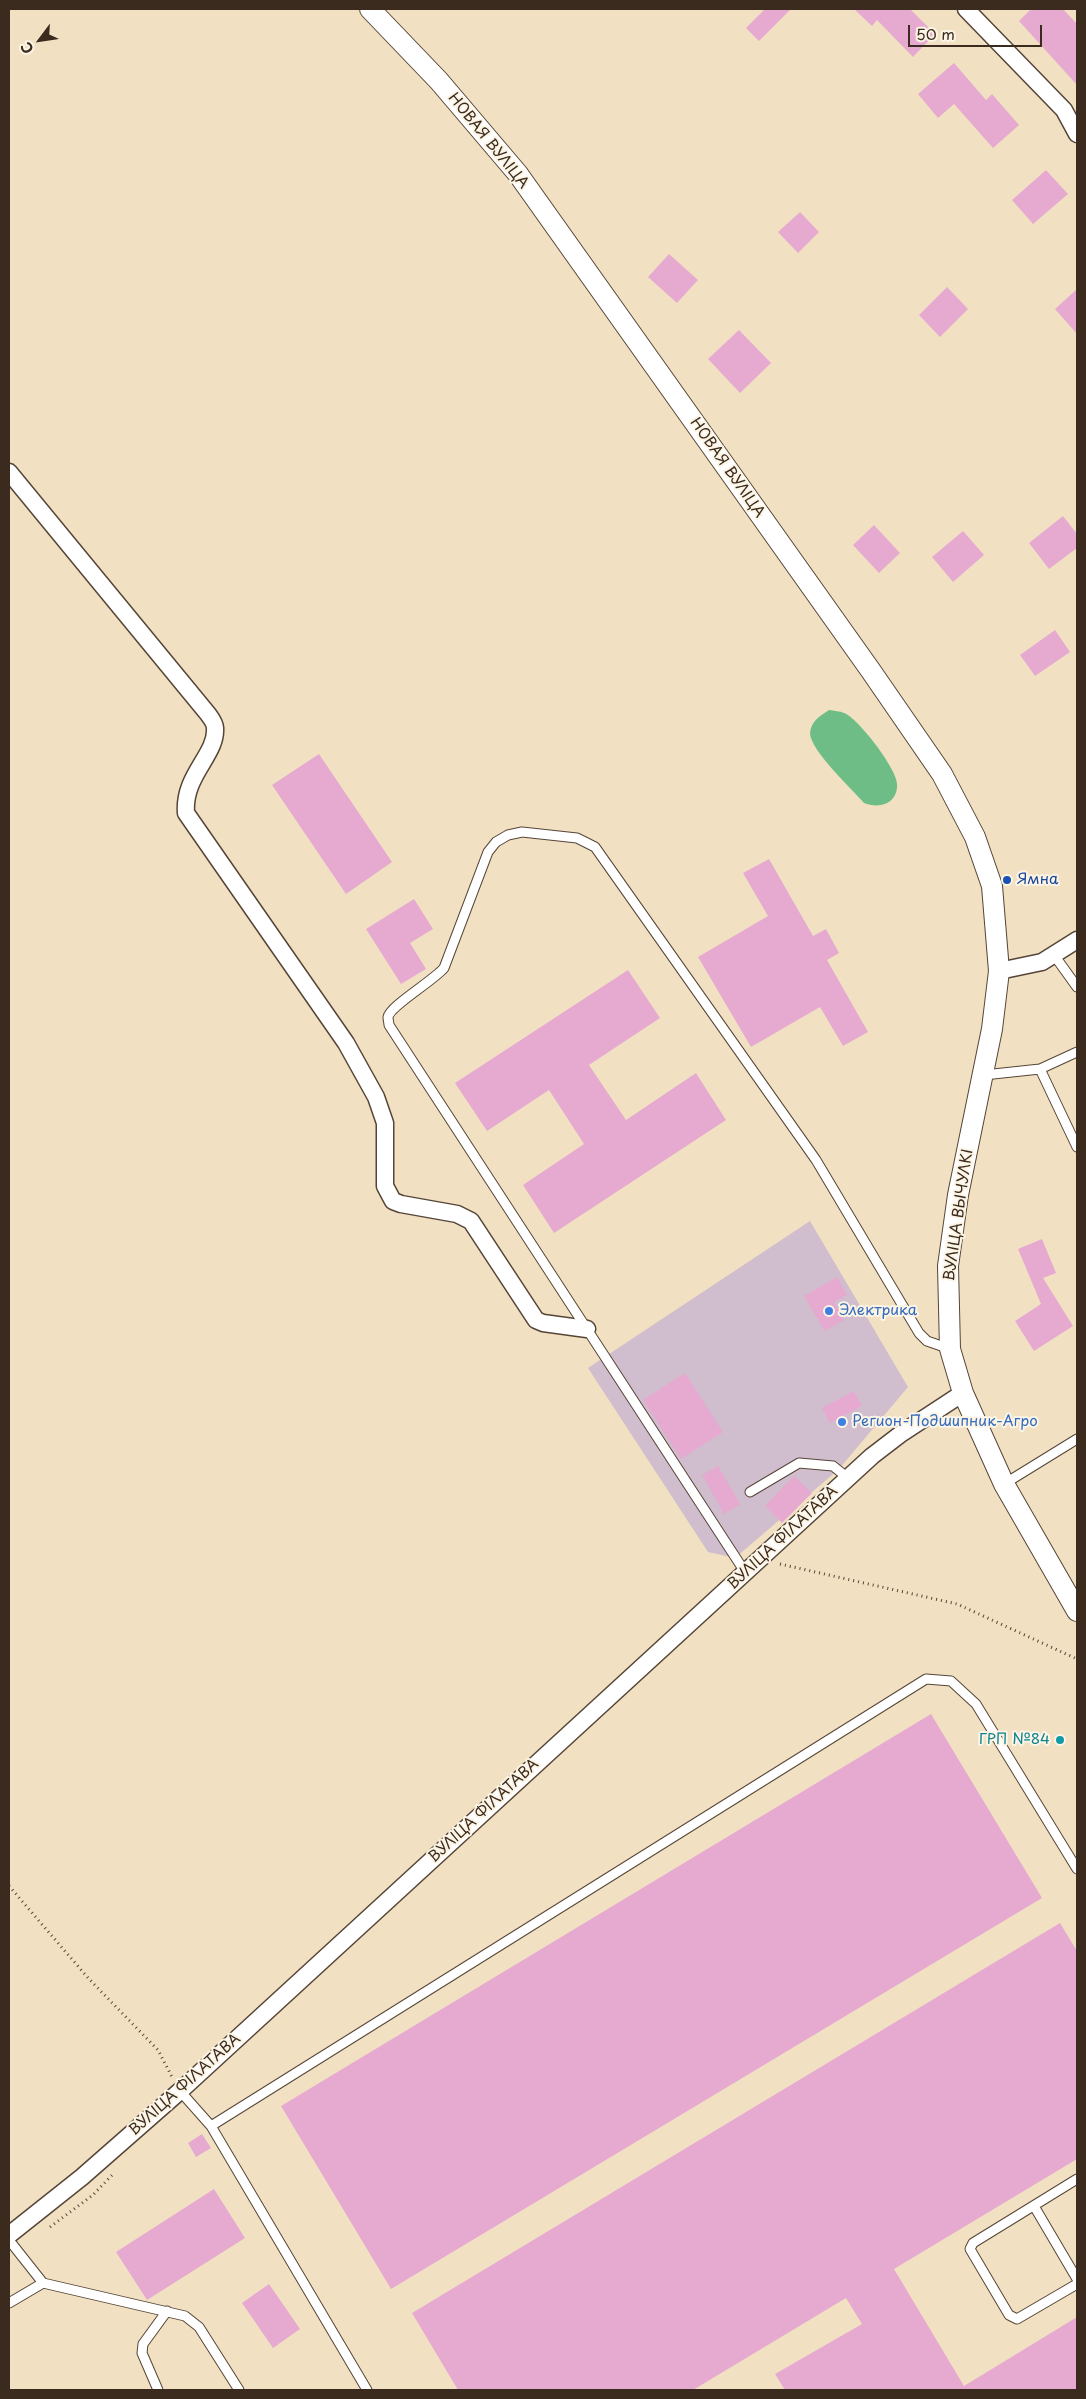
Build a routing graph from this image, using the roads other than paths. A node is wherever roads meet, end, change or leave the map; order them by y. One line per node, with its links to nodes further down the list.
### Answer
1 (370, 9): 7 (street, НОВАЯ ВУЛІЦА)
2 (966, 9): 3 (street)
3 (1077, 134)
4 (9, 472): 13 (street)
5 (1077, 940): 6 (street)
6 (1054, 954): 7 (street); 8 (lane)
7 (998, 971): 11 (street, ВУЛІЦА ВЫЧУЛКІ)
8 (1077, 987)
9 (1077, 1052): 10 (lane)
10 (1040, 1068): 11 (lane); 12 (lane)
11 (984, 1075): 14 (street, ВУЛІЦА ВЫЧУЛКІ)
12 (1077, 1147)
13 (587, 1329): 14 (lane); 20 (lane)
14 (950, 1349): 15 (street, ВУЛІЦА ВЫЧУЛКІ)
15 (963, 1393): 17 (street, ВУЛІЦА ФІЛАТАВА); 18 (street, ВУЛІЦА ВЫЧУЛКІ)
16 (1077, 1439): 18 (lane)
17 (848, 1478): 19 (lane); 20 (street, ВУЛІЦА ФІЛАТАВА)
18 (1004, 1484): 21 (street, ВУЛІЦА ВЫЧУЛКІ)
19 (750, 1492)
20 (745, 1572): 23 (street, ВУЛІЦА ФІЛАТАВА)
21 (1077, 1611)
22 (1077, 1869): 24 (lane)
23 (180, 2091): 24 (lane); 27 (street, ВУЛІЦА ФІЛАТАВА)
24 (211, 2126): 36 (lane)
25 (1077, 2179): 26 (lane)
26 (1034, 2206): 29 (lane); 31 (lane)
27 (9, 2235)
28 (9, 2240): 30 (lane)
29 (1077, 2279)
30 (43, 2283): 32 (lane); 33 (lane)
31 (1077, 2284)
32 (9, 2303)
33 (167, 2311): 34 (lane); 35 (lane)
34 (158, 2390)
35 (239, 2390)
36 (367, 2390)

